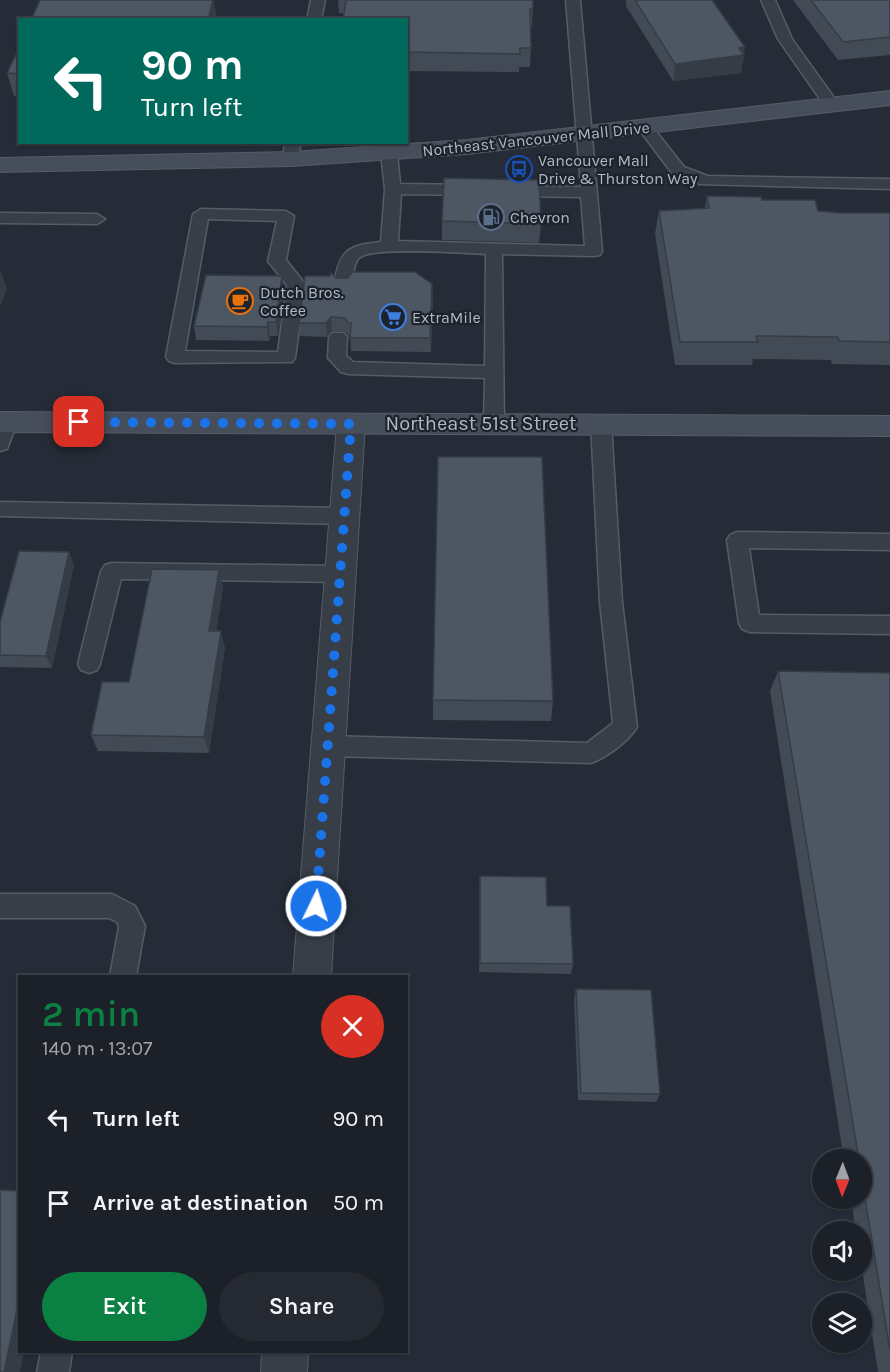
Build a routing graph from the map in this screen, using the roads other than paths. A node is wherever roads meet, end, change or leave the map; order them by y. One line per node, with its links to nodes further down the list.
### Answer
1 (318, 0): 4 (lane)
2 (573, 0): 8 (lane)
3 (768, 0): 6 (lane)
4 (314, 18)
5 (890, 98): 6 (main road, Northeast Vancouver Mall Drive)
6 (832, 106): 7 (main road, Northeast Vancouver Mall Drive)
7 (646, 128): 8 (main road, Northeast Vancouver Mall Drive); 12 (lane)
8 (586, 135): 10 (main road, Northeast Vancouver Mall Drive); 14 (lane)
9 (292, 151): 10 (main road, Northeast Vancouver Mall Drive); 11 (main road, Northeast Vancouver Mall Drive)
10 (389, 153): 13 (lane)
11 (0, 165)
12 (890, 184)
13 (393, 189): 14 (lane); 18 (lane)
14 (590, 192): 19 (lane)
15 (286, 216): 15 (lane)
16 (0, 218): 17 (lane)
17 (97, 219)
18 (389, 246): 19 (lane); 20 (lane)
19 (494, 249): 22 (lane)
20 (343, 285)
21 (338, 337): 22 (lane)
22 (494, 372): 23 (lane)
23 (494, 423): 24 (main road, Northeast 51st Street); 25 (main road, Northeast 51st Street)
24 (601, 423): 26 (main road, Northeast 51st Street); 34 (lane)
25 (351, 424): 27 (main road, Northeast 51st Street); 29 (street)
26 (890, 426)
27 (2, 429)
28 (0, 509): 29 (lane)
29 (345, 516): 31 (street)
30 (890, 542): 32 (lane)
31 (340, 574): 33 (lane); 34 (street)
32 (890, 625)
33 (89, 664)
34 (328, 746): 37 (street)
35 (0, 906): 36 (lane)
36 (123, 975)
37 (312, 975)
38 (57, 1353): 40 (lane)
39 (285, 1353): 41 (street)
40 (54, 1372)
41 (284, 1372)

